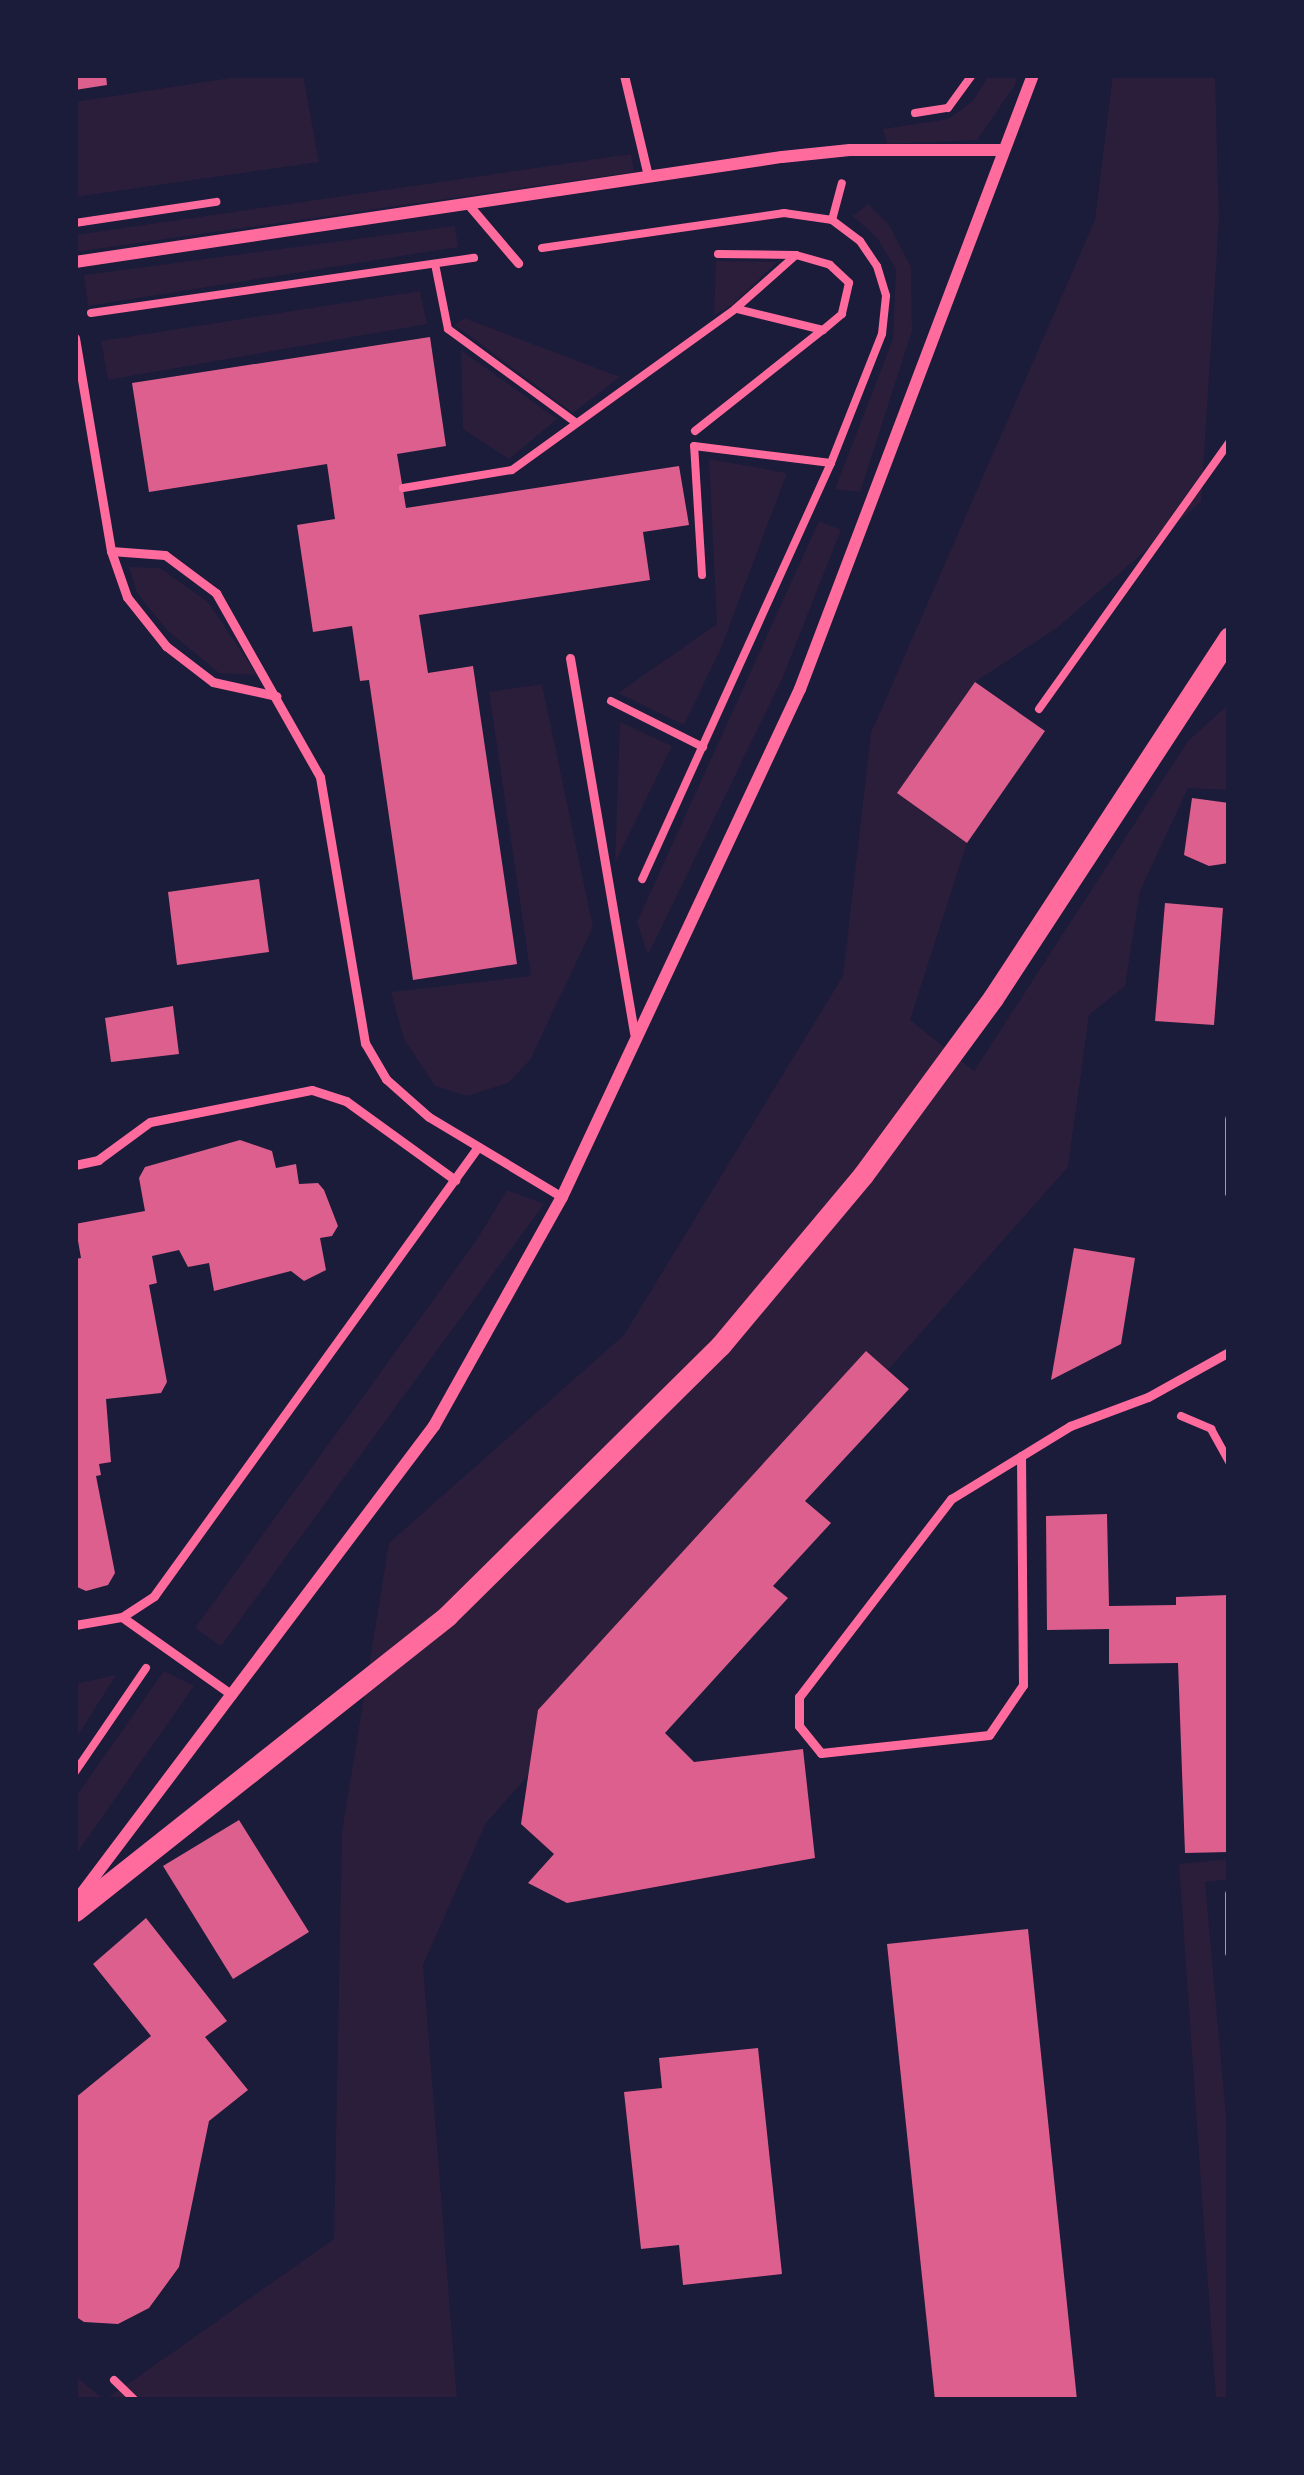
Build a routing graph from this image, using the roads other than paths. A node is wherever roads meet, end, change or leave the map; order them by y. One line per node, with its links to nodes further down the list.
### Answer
1 (624, 75): 4 (lane)
2 (1033, 75): 3 (street)
3 (1004, 150): 4 (street); 13 (street)
4 (648, 176): 5 (street)
5 (467, 202): 6 (street); 7 (lane)
6 (75, 262)
7 (518, 263)
8 (75, 338): 9 (lane)
9 (112, 551): 12 (lane); 12 (lane)
10 (1229, 637): 25 (street)
11 (570, 658): 13 (lane)
12 (277, 696): 15 (lane)
13 (634, 1034): 19 (street)
14 (1229, 1118): 18 (lane)
15 (478, 1147): 17 (lane); 19 (lane)
16 (75, 1165): 17 (lane)
17 (455, 1180): 22 (lane)
18 (1229, 1193)
19 (562, 1197): 24 (street)
20 (1229, 1352): 21 (lane)
21 (1021, 1456): 21 (lane)
22 (122, 1617): 23 (lane); 24 (lane)
23 (75, 1625)
24 (232, 1695): 25 (street)
25 (75, 1907)

